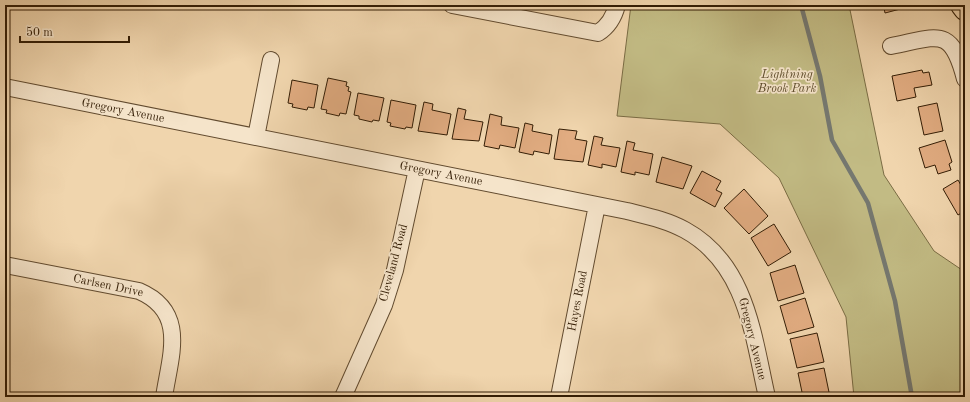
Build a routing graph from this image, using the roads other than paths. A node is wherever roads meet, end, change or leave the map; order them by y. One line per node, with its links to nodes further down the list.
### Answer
1 (452, 5): 2 (street)
2 (617, 5)
3 (962, 5): 4 (highway)
4 (965, 9)
5 (891, 46): 7 (street)
6 (271, 60): 9 (street)
7 (965, 79)
8 (5, 87): 9 (street, Gregory Avenue)
9 (256, 137): 10 (street, Gregory Avenue)
10 (417, 169): 11 (street, Gregory Avenue); 14 (street, Cleveland Road)
11 (597, 205): 15 (street, Hayes Road); 16 (street, Gregory Avenue)
12 (5, 265): 13 (street, Carlsen Drive)
13 (164, 397)
14 (343, 397)
15 (559, 397)
16 (767, 397)

